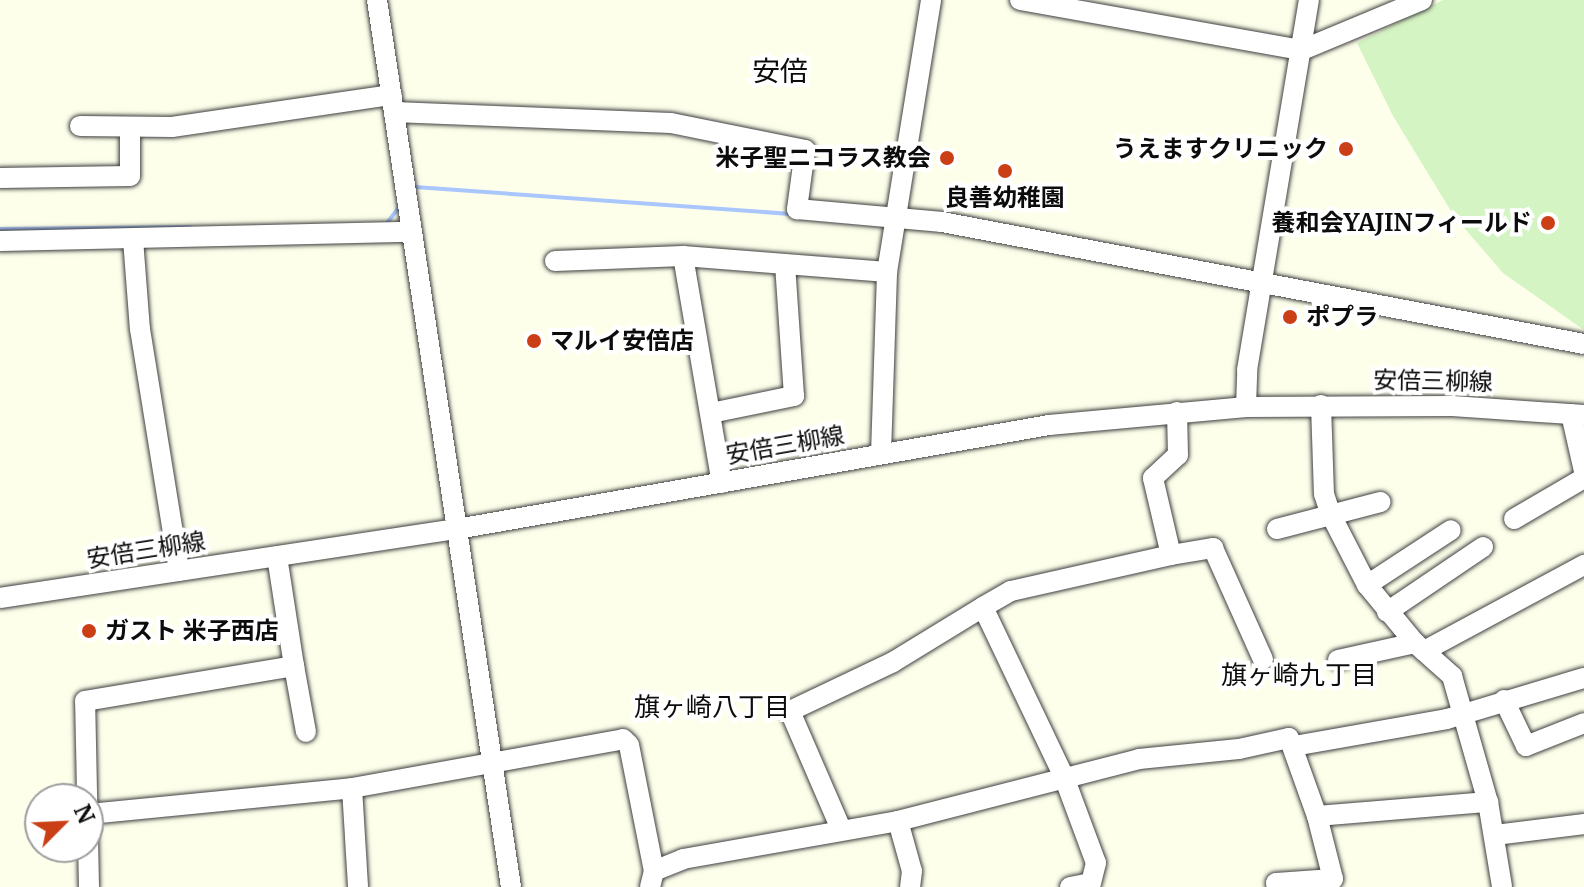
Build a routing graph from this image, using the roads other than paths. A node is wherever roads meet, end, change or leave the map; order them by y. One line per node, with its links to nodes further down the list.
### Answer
1 (377, 0): 7 (street)
2 (931, 0): 11 (street)
3 (1020, 0): 6 (street)
4 (1309, 0): 6 (street)
5 (1422, 0): 6 (street)
6 (1302, 50): 19 (street)
7 (393, 104): 9 (street); 11 (street); 12 (street)
8 (80, 126): 9 (street)
9 (130, 127): 10 (street)
10 (0, 178)
11 (892, 217): 18 (street); 19 (street)
12 (411, 232): 13 (street); 33 (street)
13 (133, 239): 14 (street); 40 (street)
14 (0, 241)
15 (683, 256): 16 (street); 17 (street); 24 (street)
16 (555, 261)
17 (785, 264): 18 (street); 24 (street)
18 (887, 272): 26 (street)
19 (1260, 284): 20 (street); 22 (street)
20 (1584, 344)
21 (1321, 405): 22 (street, 安倍三柳線); 25 (street, 安倍三柳線); 31 (street)
22 (1246, 407): 23 (street, 安倍三柳線)
23 (1177, 412): 26 (street, 安倍三柳線); 37 (street)
24 (711, 413): 29 (street)
25 (1578, 414): 27 (street)
26 (881, 454): 29 (street, 安倍三柳線)
27 (1584, 471)
28 (1584, 478): 32 (street)
29 (722, 483): 33 (street, 安倍三柳線)
30 (1381, 502): 31 (street)
31 (1331, 515): 34 (street); 41 (street)
32 (1514, 519)
33 (457, 529): 38 (street, 安倍三柳線); 55 (street)
34 (1277, 529)
35 (1451, 530): 41 (street)
36 (1483, 547): 44 (street)
37 (1171, 555): 43 (street); 46 (street)
38 (277, 556): 40 (street, 安倍三柳線); 48 (street)
39 (1584, 565): 45 (street)
40 (179, 571): 42 (street, 安倍三柳線)
41 (1367, 585): 44 (street)
42 (0, 598)
43 (983, 607): 56 (street); 64 (street)
44 (1387, 612): 45 (street)
45 (1419, 647): 47 (street); 51 (street)
46 (1263, 659)
47 (1338, 660)
48 (294, 666): 53 (street); 57 (street)
49 (1584, 678): 50 (street)
50 (1504, 700): 51 (street); 52 (street)
51 (1464, 712): 54 (street); 59 (street)
52 (1584, 723)
53 (306, 732)
54 (1294, 746): 56 (street); 61 (street)
55 (492, 764): 58 (street); 67 (street); 70 (street)
56 (1064, 777): 62 (street); 72 (street)
57 (88, 783)
58 (352, 788): 60 (street); 69 (street)
59 (1488, 802): 61 (street); 65 (street)
60 (104, 813)
61 (1317, 816): 73 (street)
62 (898, 821): 64 (street); 71 (street)
63 (1584, 824): 65 (street)
64 (841, 829): 67 (street)
65 (1495, 835): 74 (street)
66 (89, 863): 68 (street)
67 (652, 879)
68 (89, 887)
69 (358, 887)
70 (511, 887)
71 (910, 887)
72 (1070, 887)
73 (1277, 887)
74 (1502, 887)

